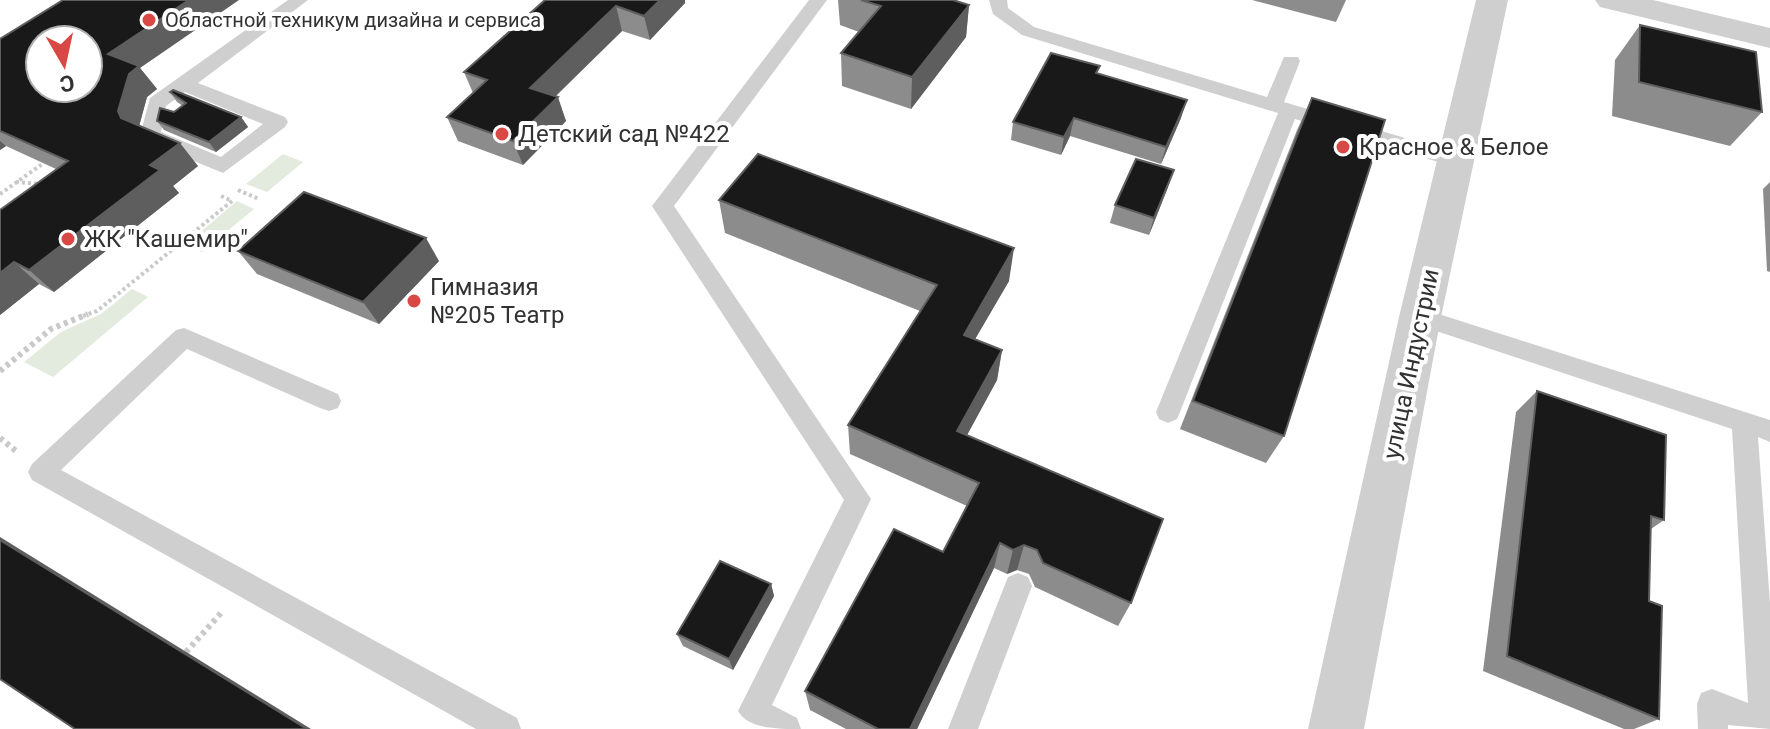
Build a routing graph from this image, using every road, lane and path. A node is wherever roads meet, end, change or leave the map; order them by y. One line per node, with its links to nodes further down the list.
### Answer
1 (299, 0): 8 (lane)
2 (818, 0): 25 (lane)
3 (998, 0): 10 (lane)
4 (1492, 0): 12 (street, улица Индустрии)
5 (1611, 0): 6 (street)
6 (1770, 38)
7 (1291, 61): 10 (lane)
8 (183, 84): 9 (lane); 9 (lane)
9 (157, 103): 11 (lane)
10 (1281, 108): 12 (lane); 19 (lane)
11 (180, 112)
12 (1455, 160): 16 (street, улица Индустрии)
13 (16, 182): 14 (path)
14 (47, 185)
15 (206, 189): 17 (path)
16 (1420, 317): 20 (lane); 29 (street, улица Индустрии)
17 (0, 371)
18 (329, 401): 22 (lane)
19 (1168, 412)
20 (1744, 422): 21 (lane); 30 (lane)
21 (1770, 431)
22 (246, 584): 24 (path); 26 (lane)
23 (1018, 586): 28 (lane)
24 (186, 652)
25 (749, 720): 27 (lane)
26 (506, 729)
27 (786, 729)
28 (963, 729)
29 (1336, 729)
30 (1713, 729)

